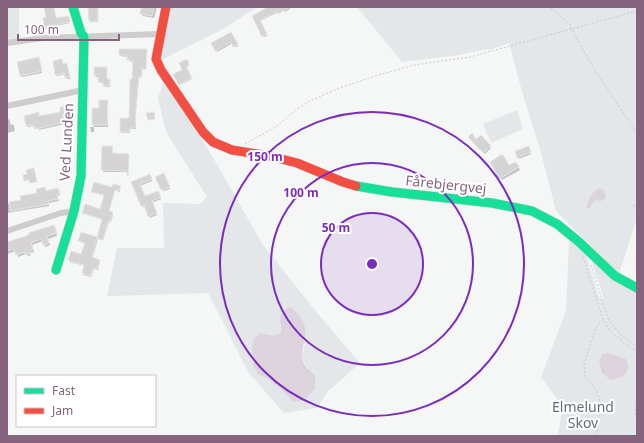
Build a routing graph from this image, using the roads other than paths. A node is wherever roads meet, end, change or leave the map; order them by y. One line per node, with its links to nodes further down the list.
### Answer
1 (74, 7): 4 (street)
2 (166, 7): 3 (street)
3 (160, 34): 4 (street); 11 (street, Fårebjergvej)
4 (84, 37): 5 (street); 6 (street, Ved Lunden)
5 (7, 43)
6 (83, 90): 7 (street); 8 (street, Ved Lunden)
7 (7, 106)
8 (74, 211): 9 (street); 10 (street, Ved Lunden)
9 (7, 231)
10 (56, 270)
11 (637, 288)

